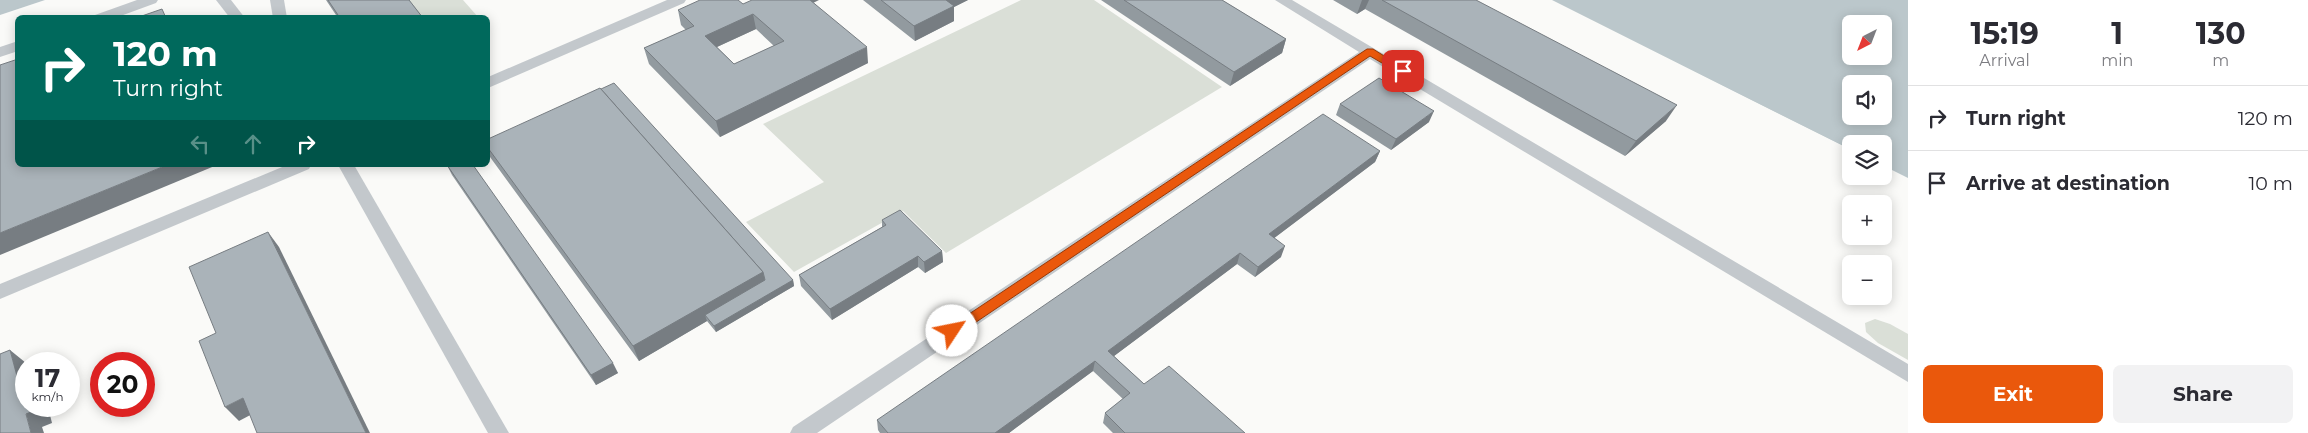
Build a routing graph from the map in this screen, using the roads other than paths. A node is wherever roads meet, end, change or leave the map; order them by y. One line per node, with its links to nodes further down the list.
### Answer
1 (151, 0): 6 (lane)
2 (222, 0): 7 (lane)
3 (277, 0): 8 (lane)
4 (679, 0): 12 (lane)
5 (1282, 0): 11 (lane)
6 (108, 15)
7 (235, 15)
8 (280, 15)
9 (15, 47): 10 (lane)
10 (0, 52)
11 (1370, 52): 16 (lane); 18 (lane)
12 (490, 82)
13 (298, 167): 15 (lane)
14 (347, 167): 17 (lane)
15 (0, 292)
16 (1908, 374)
17 (499, 433)
18 (800, 433)

